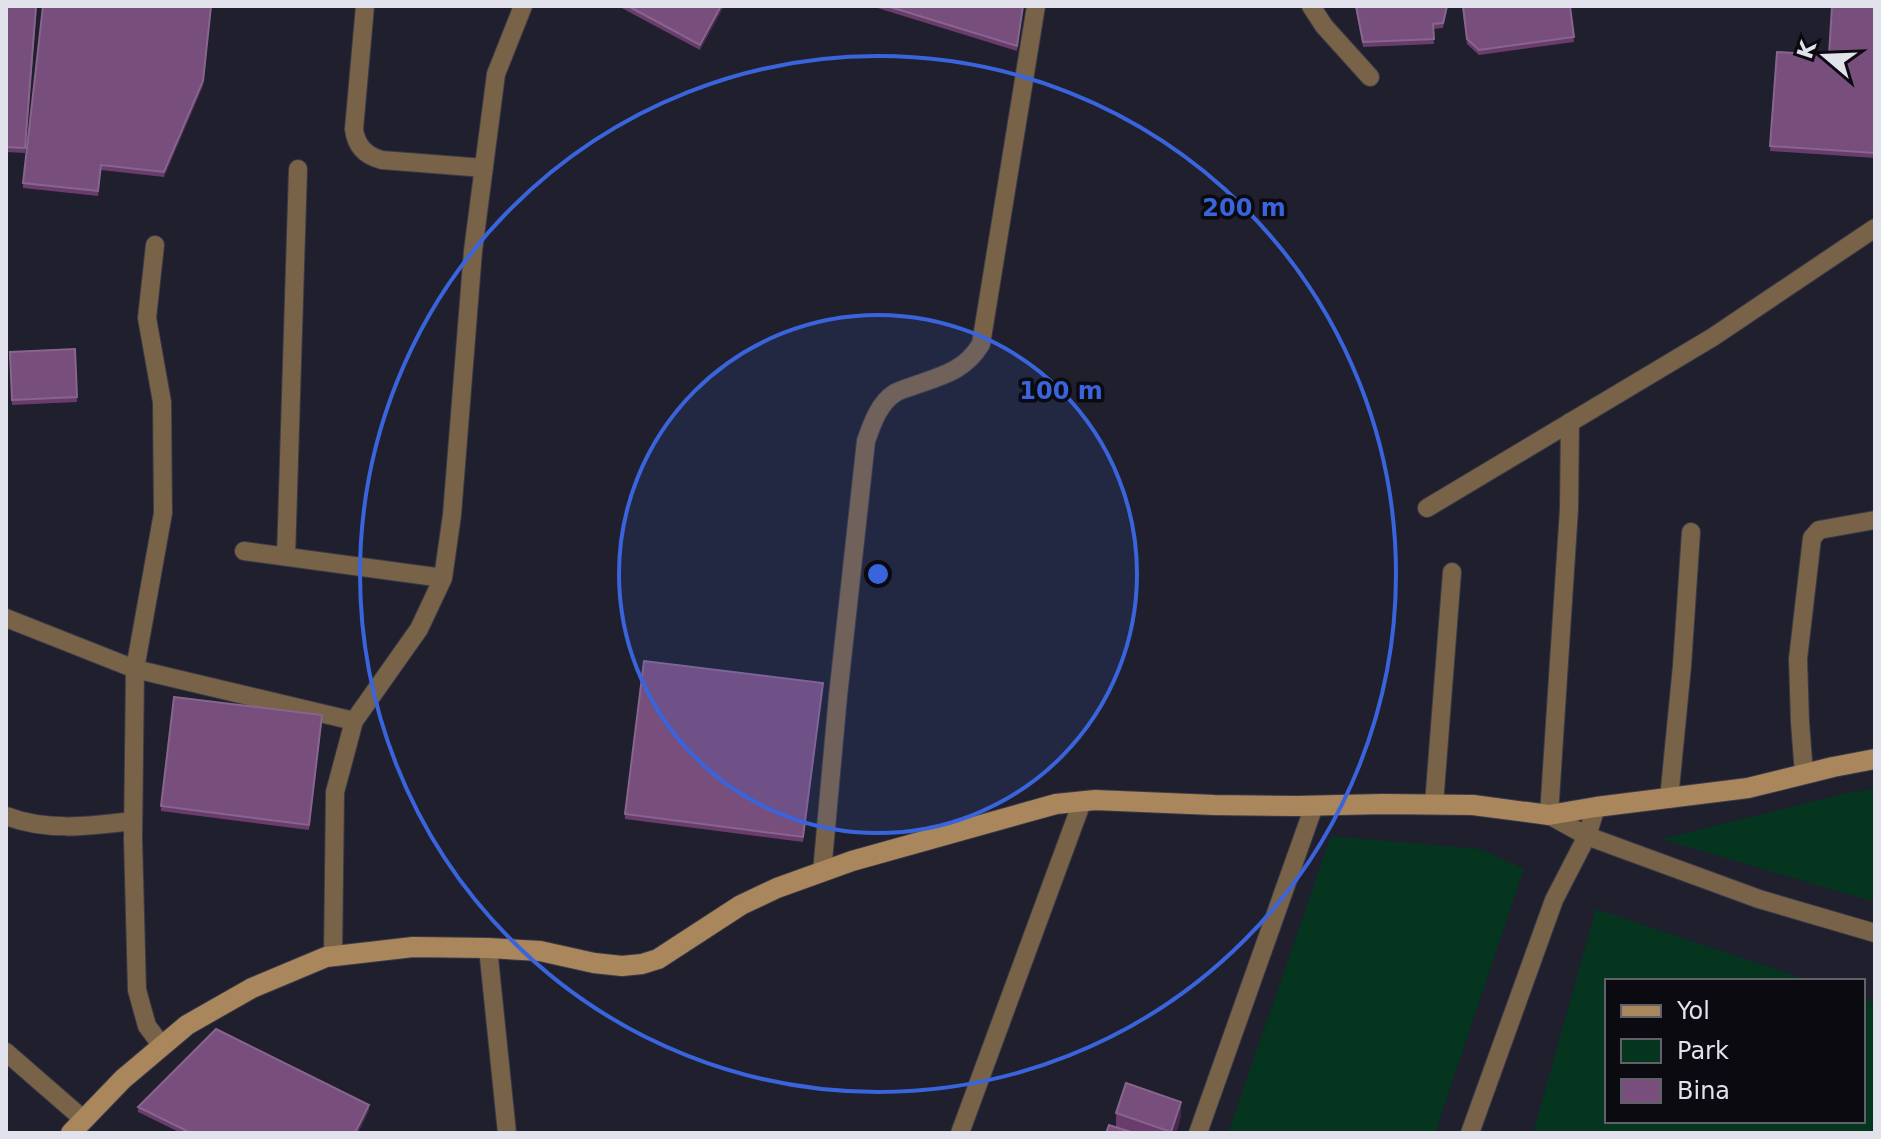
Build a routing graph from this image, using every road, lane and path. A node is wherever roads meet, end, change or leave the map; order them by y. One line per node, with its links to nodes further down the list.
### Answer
1 (365, 6): 6 (street)
2 (523, 6): 6 (street)
3 (1036, 6): 32 (street)
4 (1311, 6): 5 (street)
5 (1370, 77)
6 (484, 168): 17 (street)
7 (298, 169): 15 (street)
8 (1875, 228): 10 (street)
9 (155, 245): 19 (street)
10 (1570, 422): 11 (street); 28 (street)
11 (1427, 508)
12 (1875, 520): 22 (street)
13 (1691, 532): 23 (street)
14 (244, 551): 15 (street)
15 (286, 557): 17 (street)
16 (1452, 572): 25 (street)
17 (443, 578): 20 (street)
18 (6, 618): 19 (street)
19 (135, 669): 20 (street); 29 (street)
20 (354, 721): 35 (street)
21 (1875, 759): 22 (street)
22 (1804, 774): 23 (street)
23 (1669, 799): 27 (street)
24 (1082, 802): 26 (street); 32 (street); 40 (street)
25 (1434, 804): 26 (street); 28 (street)
26 (1314, 806): 41 (street)
27 (1596, 807): 28 (street); 31 (street)
28 (1549, 815): 31 (street)
29 (133, 821): 30 (street); 36 (street)
30 (8, 822)
31 (1587, 836): 33 (street); 42 (street)
32 (822, 872): 34 (street)
33 (1875, 933)
34 (488, 948): 35 (street); 39 (street)
35 (333, 956): 36 (street)
36 (162, 1046): 38 (street)
37 (6, 1052): 38 (street)
38 (77, 1126)
39 (507, 1133)
40 (960, 1133)
41 (1198, 1133)
42 (1470, 1133)

